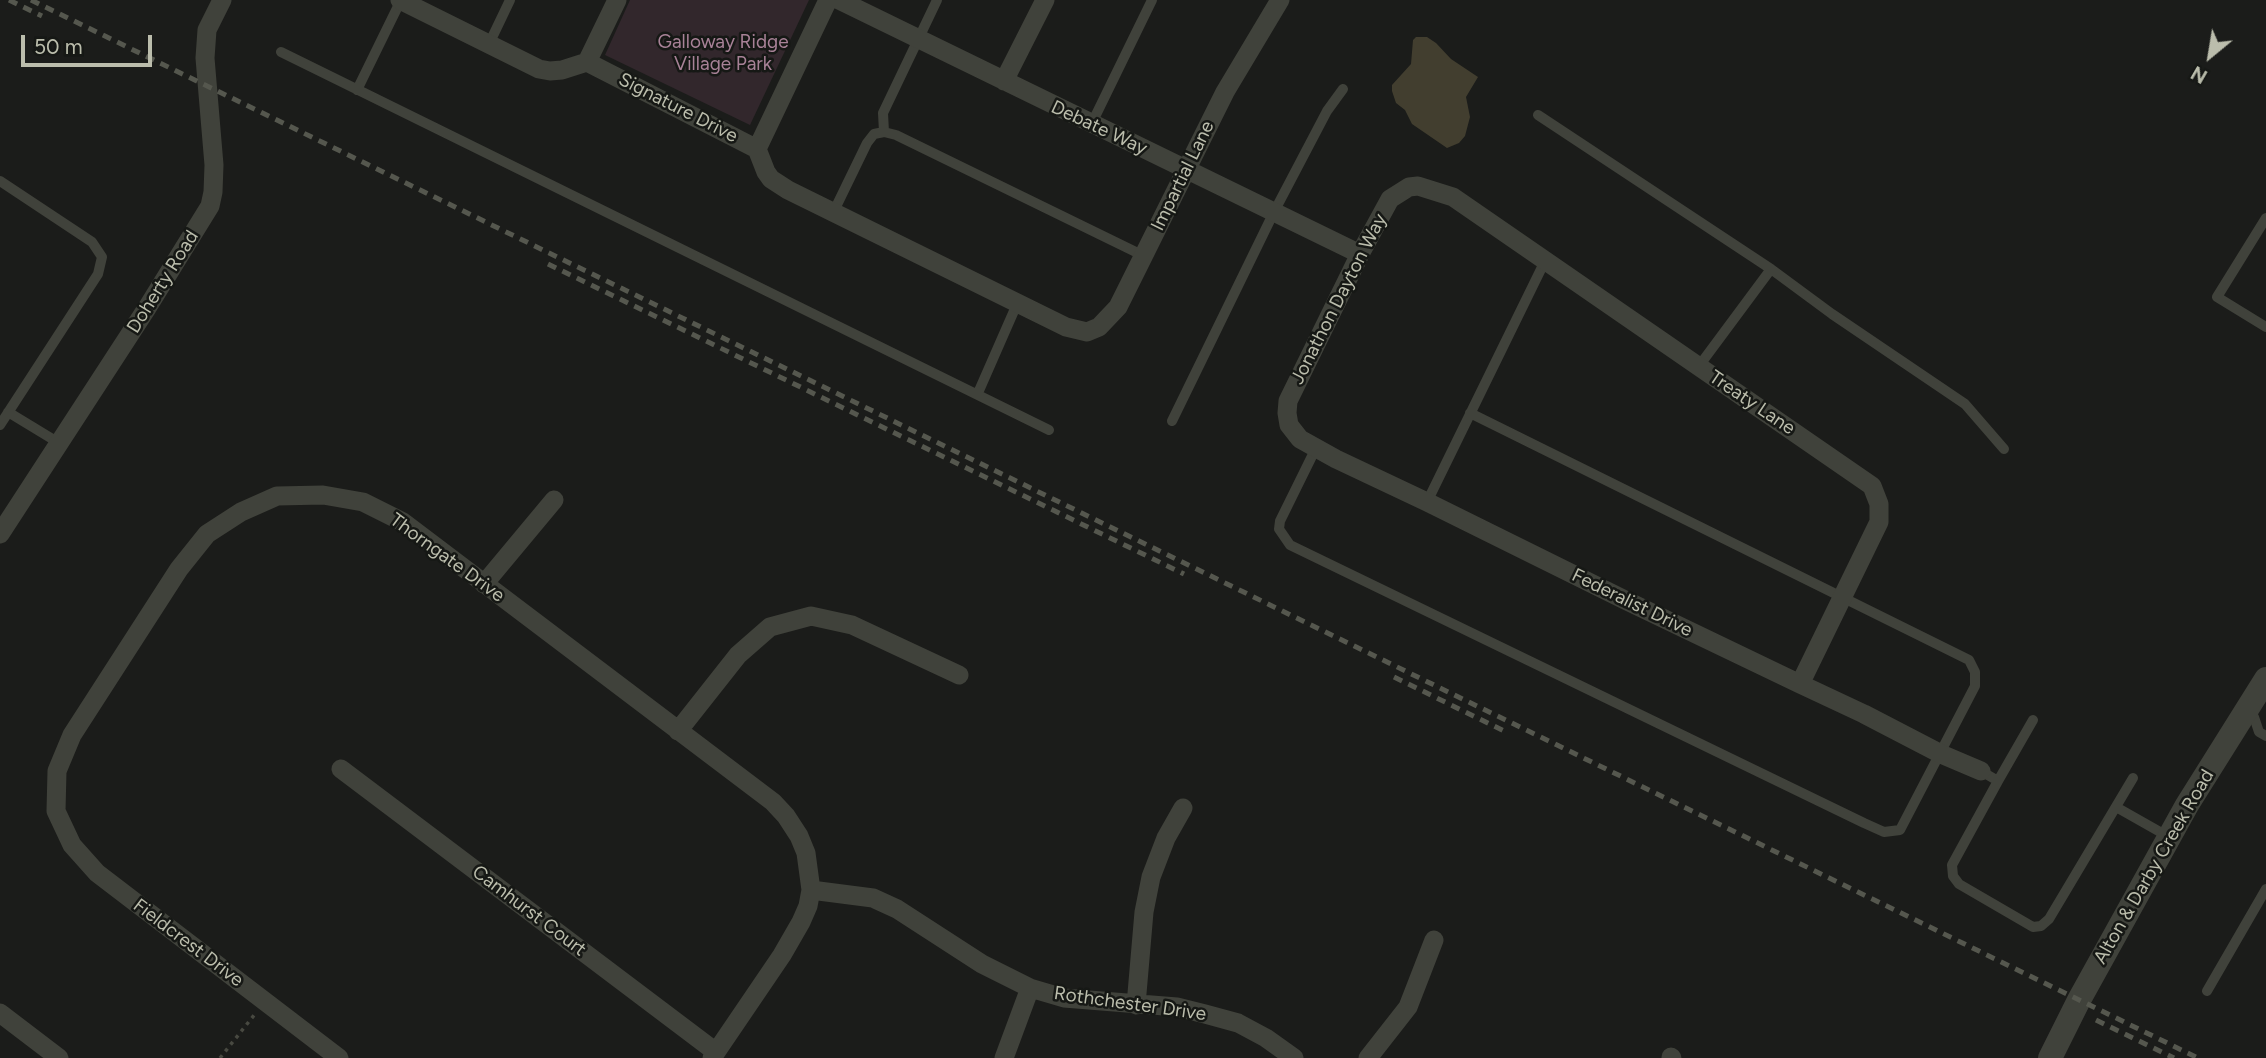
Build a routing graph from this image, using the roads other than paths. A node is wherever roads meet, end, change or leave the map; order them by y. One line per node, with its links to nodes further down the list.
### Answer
1 (222, 0): 43 (street, Doherty Road)
2 (401, 0): 12 (street); 17 (lane)
3 (510, 0): 12 (lane)
4 (617, 0): 14 (street)
5 (828, 0): 21 (street)
6 (839, 0): 11 (street, Debate Way)
7 (937, 0): 11 (lane)
8 (1045, 0): 15 (street)
9 (1152, 0): 19 (lane)
10 (1276, 6): 22 (street, Impartial Lane)
11 (917, 40): 15 (street, Debate Way); 20 (lane)
12 (489, 44): 14 (street)
13 (281, 52): 17 (lane)
14 (587, 62): 21 (street, Signature Drive)
15 (1004, 82): 19 (street, Debate Way)
16 (1343, 89): 25 (lane)
17 (357, 90): 36 (lane)
18 (1538, 116): 31 (lane)
19 (1091, 125): 22 (street, Debate Way)
20 (884, 132): 26 (lane); 29 (lane)
21 (757, 149): 26 (street, Signature Drive)
22 (1185, 168): 25 (street, Debate Way); 29 (street, Impartial Lane)
23 (0, 181): 37 (lane)
24 (1453, 197): 28 (street, Jonathon Dayton Way); 30 (street, Treaty Lane)
25 (1274, 212): 28 (street, Debate Way); 39 (lane)
26 (833, 213): 32 (street, Signature Drive)
27 (2266, 218): 33 (lane)
28 (1360, 254): 41 (street, Jonathon Dayton Way)
29 (1144, 256): 34 (street, Impartial Lane)
30 (1545, 261): 35 (street, Treaty Lane); 38 (lane)
31 (1771, 269): 35 (lane); 45 (lane)
32 (1017, 304): 34 (street, Signature Drive); 36 (lane)
33 (2266, 327)
34 (1087, 332)
35 (1699, 366): 50 (street, Treaty Lane)
36 (978, 393): 42 (lane)
37 (8, 412): 40 (lane); 43 (lane)
38 (1470, 413): 47 (lane); 50 (lane)
39 (1172, 421)
40 (0, 425)
41 (1289, 425): 44 (street, Federalist Drive)
42 (1049, 430)
43 (59, 443): 48 (street, Doherty Road)
44 (1315, 448): 47 (street, Federalist Drive); 58 (lane)
45 (2004, 449)
46 (554, 500): 49 (street)
47 (1427, 502): 53 (street, Federalist Drive)
48 (0, 534)
49 (484, 584): 56 (street, Thorngate Drive); 64 (street, Thorngate Drive)
50 (1844, 597): 53 (street, Treaty Lane); 58 (lane)
51 (959, 675): 56 (street)
52 (2266, 679): 54 (street, Alton & Darby Creek Road)
53 (1800, 684): 58 (street, Federalist Drive)
54 (2255, 716): 57 (lane); 65 (street, Alton & Darby Creek Road)
55 (2033, 720): 60 (lane)
56 (678, 731): 67 (street, Thorngate Drive)
57 (2266, 736)
58 (1941, 754): 60 (street, Federalist Drive)
59 (341, 769): 73 (street, Camhurst Court)
60 (1990, 776): 62 (lane)
61 (2133, 778): 62 (lane)
62 (2116, 807): 65 (lane)
63 (1183, 808): 71 (street)
64 (57, 811): 75 (street, Fieldcrest Drive)
65 (2169, 837): 79 (street, Alton & Darby Creek Road)
66 (2266, 889): 70 (lane)
67 (811, 891): 69 (street, Rothchester Drive); 73 (street)
68 (1434, 940): 78 (street)
69 (1030, 988): 71 (street, Rothchester Drive); 76 (street)
70 (2207, 991)
71 (1136, 1005): 77 (street, Rothchester Drive)
72 (0, 1013): 74 (street)
73 (714, 1055)
74 (59, 1058)
75 (339, 1058)
76 (1004, 1058)
77 (1294, 1058)
78 (1368, 1058)
79 (2050, 1058)

